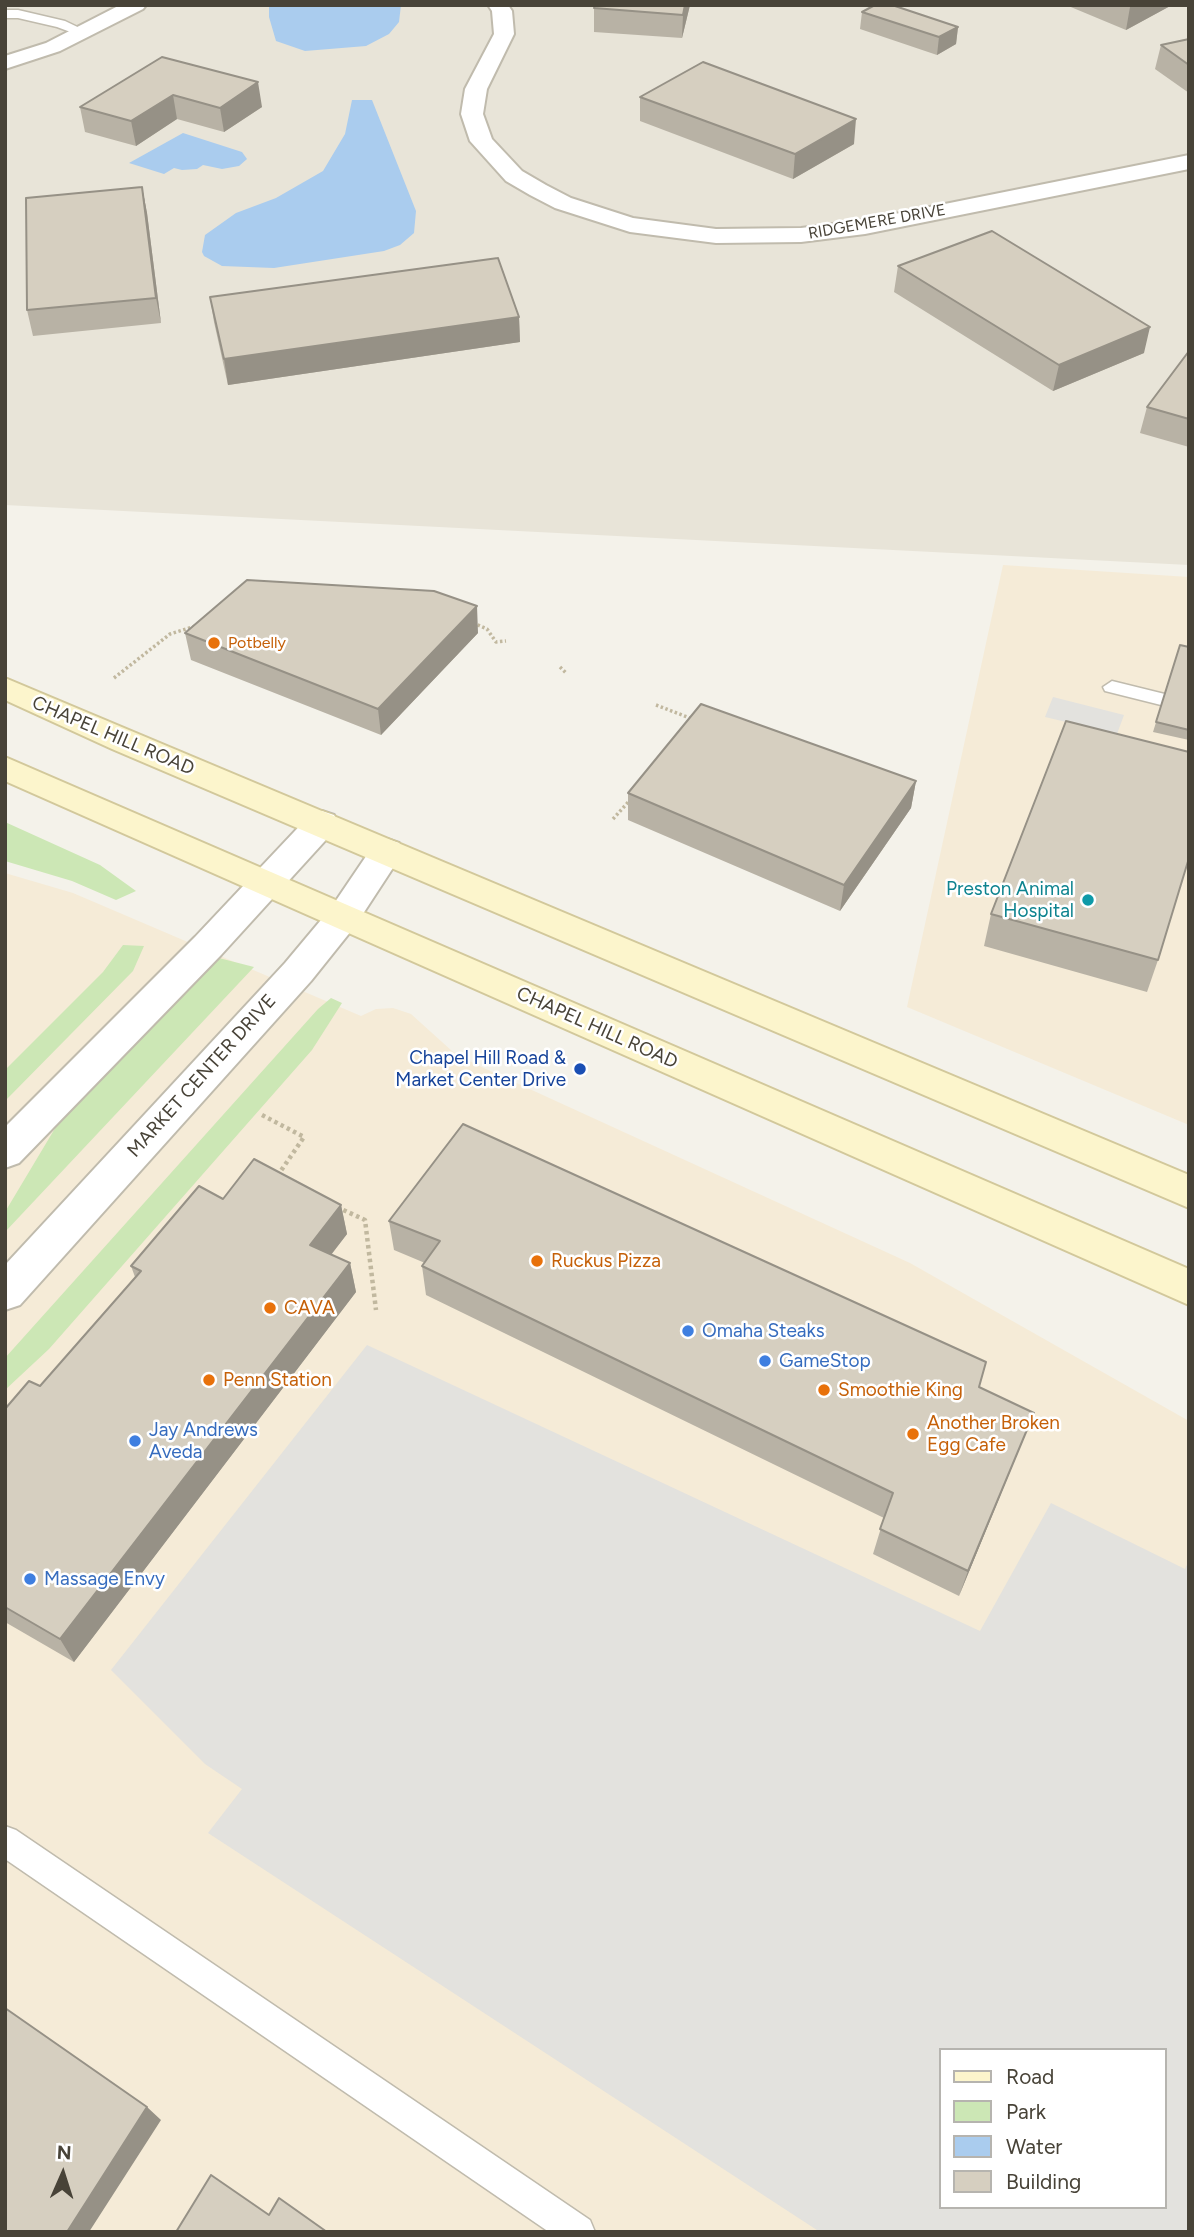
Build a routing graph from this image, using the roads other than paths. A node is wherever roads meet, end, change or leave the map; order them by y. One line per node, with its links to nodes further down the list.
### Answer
1 (136, 5): 4 (street)
2 (498, 5): 6 (street, RIDGEMERE DRIVE)
3 (5, 14): 4 (lane)
4 (84, 33): 5 (street)
5 (5, 63)
6 (1189, 162)
7 (1111, 687): 9 (lane)
8 (5, 688): 11 (main road, CHAPEL HILL ROAD)
9 (1189, 706)
10 (5, 768): 13 (main road, CHAPEL HILL ROAD)
11 (322, 823): 12 (main road, CHAPEL HILL ROAD); 13 (street)
12 (387, 851): 14 (street, MARKET CENTER DRIVE); 16 (main road, CHAPEL HILL ROAD)
13 (268, 883): 14 (main road, CHAPEL HILL ROAD); 15 (street)
14 (343, 917): 17 (main road, CHAPEL HILL ROAD); 18 (street, MARKET CENTER DRIVE)
15 (5, 1152)
16 (1189, 1192)
17 (1189, 1288)
18 (5, 1293)
19 (5, 1841): 20 (lane)
20 (578, 2232)

